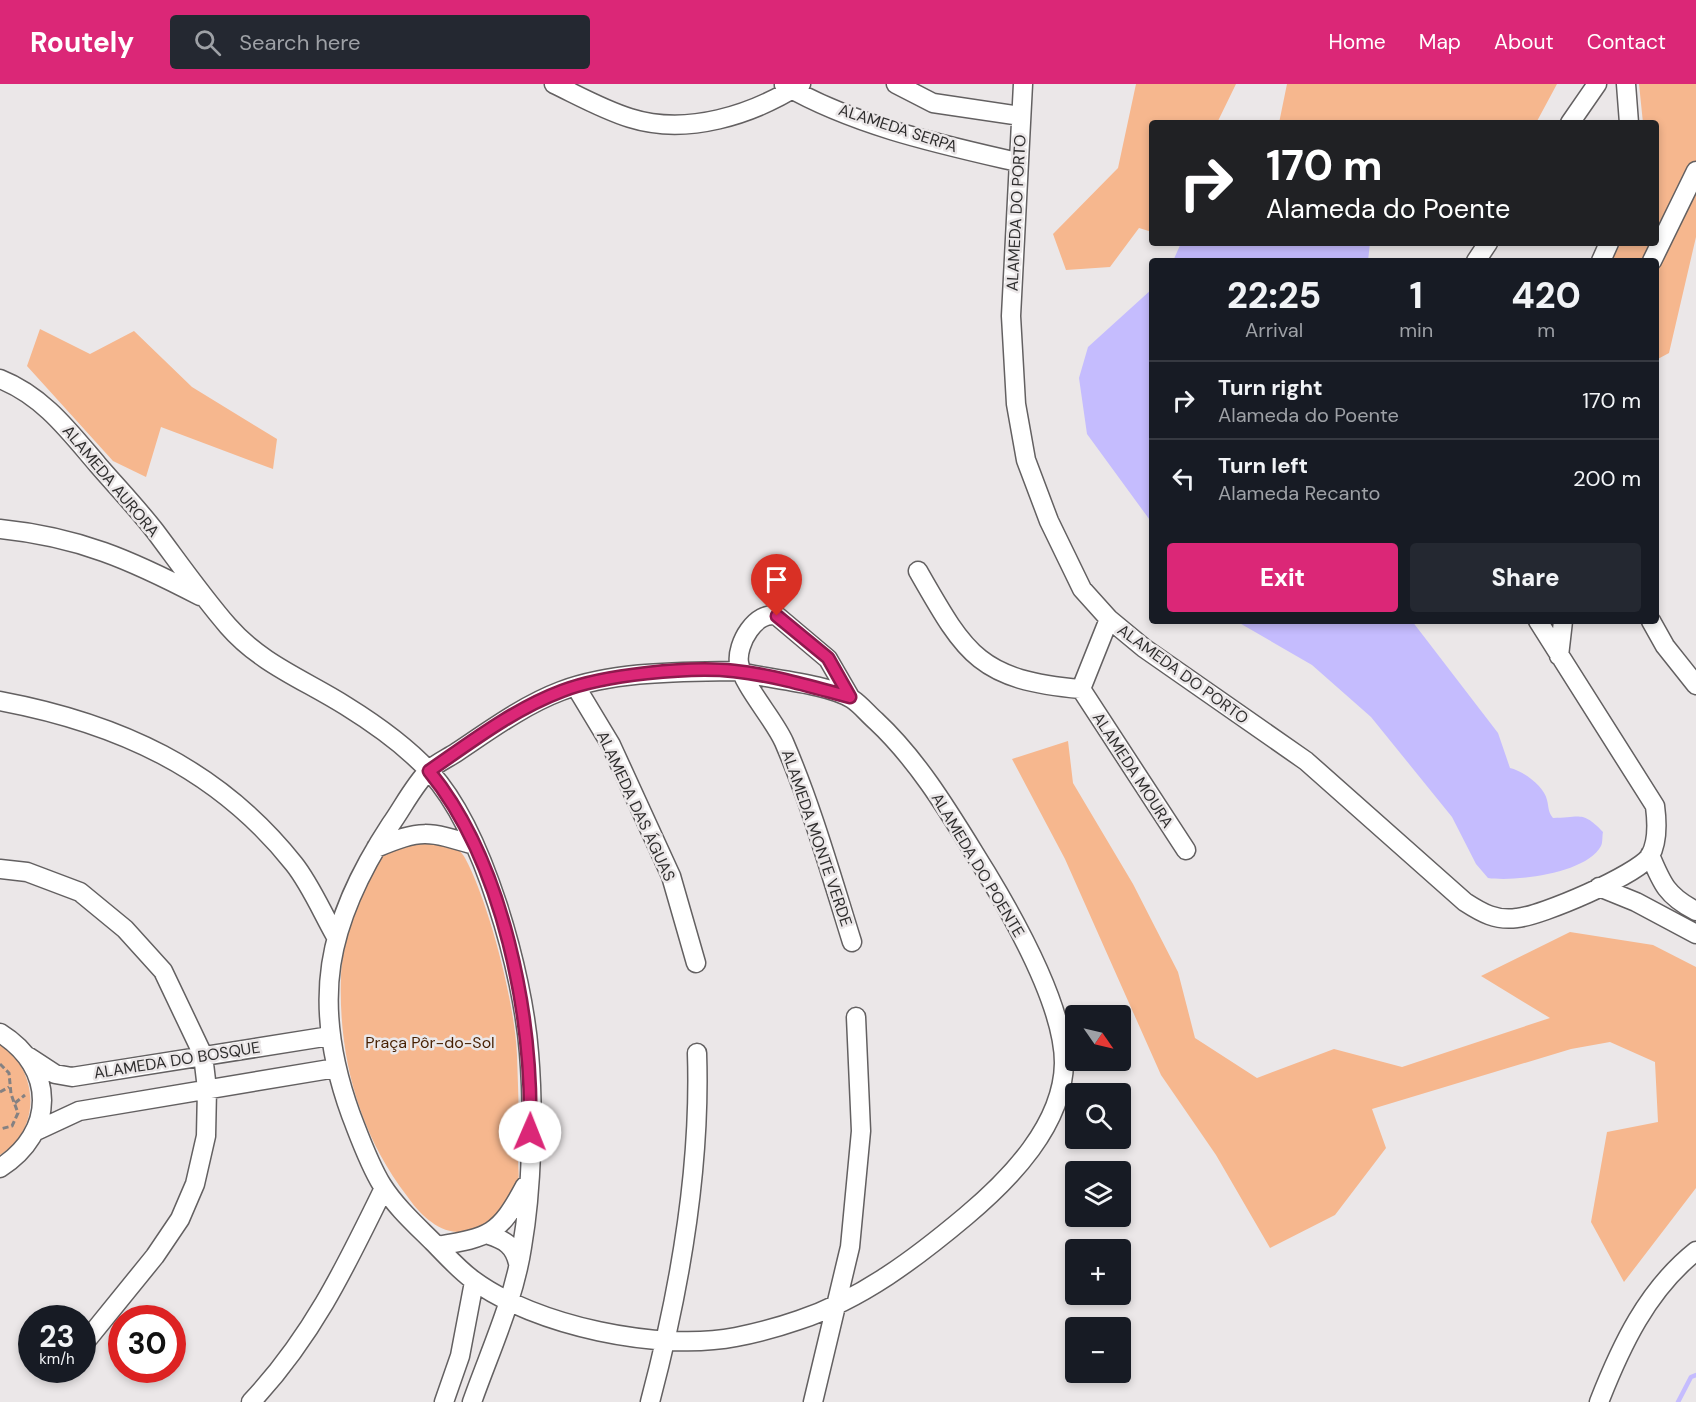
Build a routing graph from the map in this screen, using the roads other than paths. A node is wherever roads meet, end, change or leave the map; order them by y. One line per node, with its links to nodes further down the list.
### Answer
1 (554, 84): 6 (street)
2 (896, 84): 7 (street)
3 (1023, 84): 7 (street, ALAMEDA DO PORTO)
4 (1597, 84): 8 (street)
5 (1626, 84): 9 (street)
6 (792, 86): 10 (street, ALAMEDA SERPA)
7 (1021, 116): 10 (street, ALAMEDA DO PORTO)
8 (1572, 120)
9 (1629, 120)
10 (1017, 162): 17 (street, ALAMEDA DO PORTO)
11 (1696, 171): 12 (street)
12 (1653, 258)
13 (0, 379): 16 (street, ALAMEDA AURORA)
14 (0, 529): 16 (street)
15 (918, 571): 25 (street)
16 (207, 600): 28 (street, ALAMEDA AURORA)
17 (1109, 620): 25 (street); 34 (street, ALAMEDA DO PORTO)
18 (1540, 624): 21 (street)
19 (1563, 624): 21 (street)
20 (1653, 624): 23 (street)
21 (1559, 656): 32 (street)
22 (743, 673): 24 (street, ALAMEDA DO POENTE); 26 (street, ALAMEDA DO POENTE); 26 (street); 38 (street, ALAMEDA MONTE VERDE)
23 (1696, 685)
24 (576, 687): 28 (street, ALAMEDA DO POENTE); 39 (street, ALAMEDA DAS ÁGUAS)
25 (1081, 689): 31 (street, ALAMEDA MOURA)
26 (850, 697): 58 (street, ALAMEDA DO POENTE)
27 (0, 701): 37 (street)
28 (429, 771): 29 (street); 30 (street, ALAMEDA DO POENTE)
29 (474, 845): 30 (street); 50 (street)
30 (376, 848): 37 (street, ALAMEDA DO POENTE)
31 (1186, 850)
32 (1650, 855): 34 (street, ALAMEDA DO PORTO); 35 (street)
33 (0, 869): 44 (street)
34 (1599, 886): 36 (street)
35 (1696, 911)
36 (1696, 934)
37 (335, 935): 42 (street, ALAMEDA DO POENTE)
38 (852, 942)
39 (696, 963)
40 (856, 1017): 58 (street)
41 (0, 1033): 45 (street, ALAMEDA DO BOSQUE)
42 (330, 1036): 44 (street, ALAMEDA DO BOSQUE); 46 (street, ALAMEDA DO POENTE)
43 (697, 1053): 60 (street)
44 (203, 1055): 45 (street, ALAMEDA DO BOSQUE); 47 (street)
45 (29, 1057): 48 (street)
46 (336, 1068): 47 (street, ALAMEDA DO BOSQUE); 51 (street, ALAMEDA DO POENTE)
47 (207, 1089): 48 (street, ALAMEDA DO BOSQUE); 59 (street)
48 (36, 1131): 49 (street)
49 (0, 1168)
50 (529, 1179): 52 (street); 55 (street)
51 (384, 1188): 53 (street, ALAMEDA DO POENTE); 61 (street)
52 (489, 1235): 53 (street); 55 (street)
53 (437, 1246): 56 (street, ALAMEDA DO POENTE)
54 (1696, 1251): 66 (street)
55 (518, 1263): 57 (street)
56 (474, 1282): 57 (street, ALAMEDA DO POENTE); 62 (street)
57 (509, 1301): 60 (street, ALAMEDA DO POENTE); 63 (street)
58 (837, 1304): 60 (street, ALAMEDA DO POENTE); 65 (street)
59 (96, 1329)
60 (666, 1340): 64 (street)
61 (250, 1402)
62 (444, 1402)
63 (472, 1402)
64 (650, 1402)
65 (813, 1402)
66 (1599, 1402)

